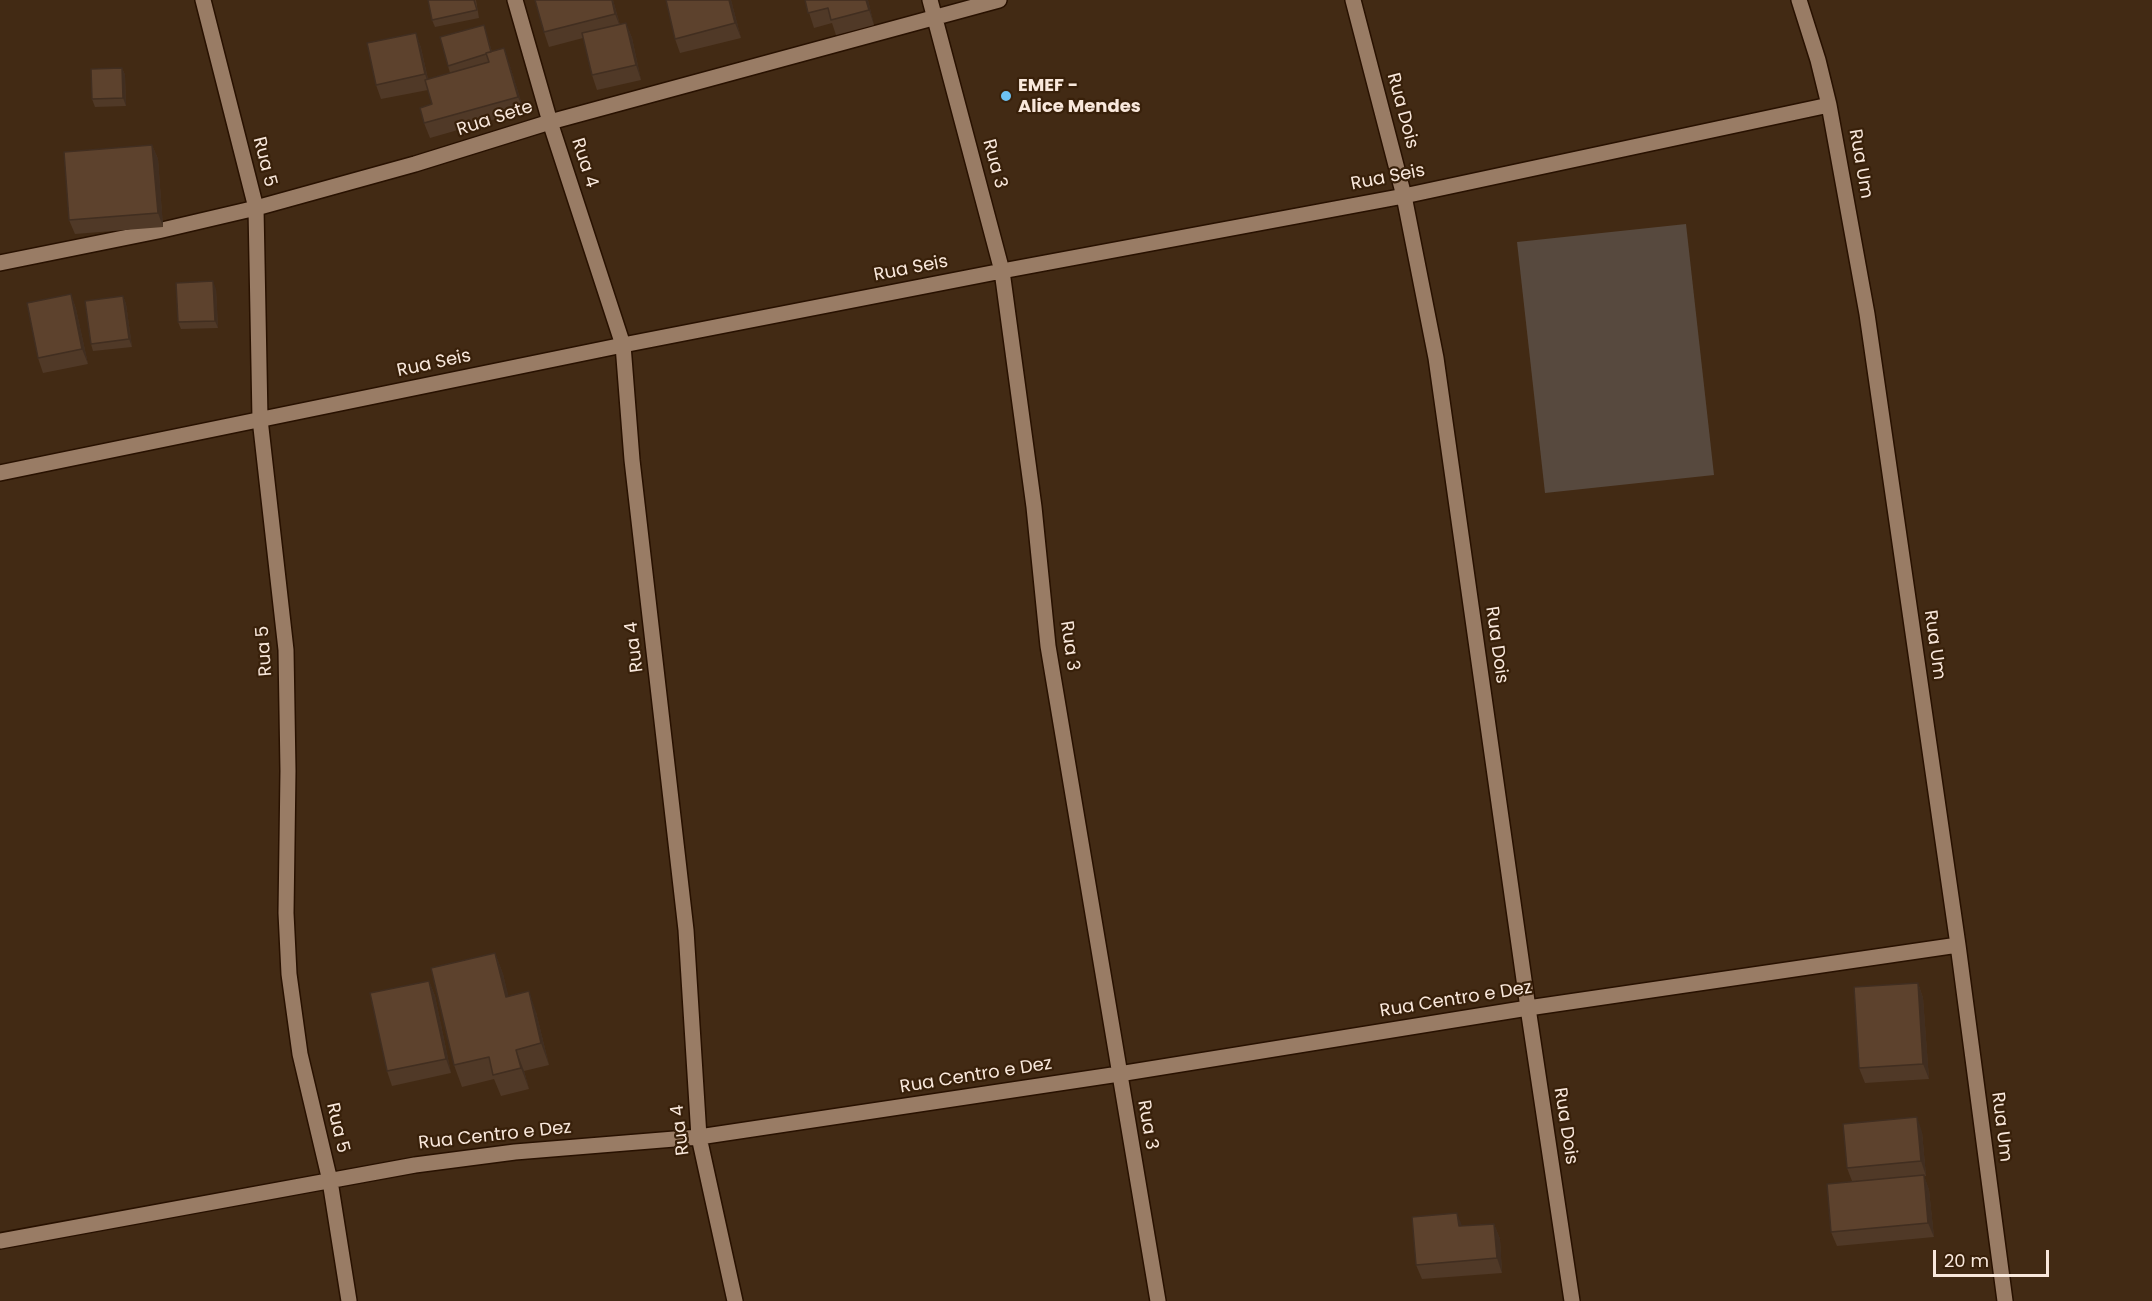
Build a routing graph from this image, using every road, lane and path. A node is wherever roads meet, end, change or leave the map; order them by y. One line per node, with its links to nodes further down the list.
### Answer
1 (203, 0): 11 (street, Rua 5)
2 (515, 0): 9 (street, Rua 4)
3 (930, 0): 7 (street, Rua 3)
4 (999, 0): 7 (street, Rua Sete)
5 (1353, 0): 10 (street, Rua Dois)
6 (1799, 0): 8 (street, Rua Um)
7 (935, 17): 9 (street, Rua Sete); 13 (street, Rua 3)
8 (1829, 105): 10 (street, Rua Seis); 17 (street, Rua Um)
9 (550, 122): 11 (street, Rua Sete); 14 (street, Rua 4)
10 (1404, 196): 13 (street, Rua Seis); 18 (street, Rua Dois)
11 (256, 208): 12 (street, Rua Sete); 15 (street, Rua 5)
12 (0, 263)
13 (1002, 271): 14 (street, Rua Seis); 19 (street, Rua 3)
14 (623, 345): 15 (street, Rua Seis); 20 (street, Rua 4)
15 (260, 419): 16 (street, Rua Seis); 21 (street, Rua 5)
16 (0, 473)
17 (1958, 945): 18 (street, Rua Centro e Dez); 27 (street, Rua Um)
18 (1528, 1008): 19 (street, Rua Centro e Dez); 26 (street, Rua Dois)
19 (1119, 1074): 20 (street, Rua Centro e Dez); 25 (street, Rua 3)
20 (699, 1137): 21 (street, Rua Centro e Dez); 24 (street, Rua 4)
21 (330, 1181): 22 (street, Rua Centro e Dez); 23 (street, Rua 5)
22 (0, 1241)
23 (349, 1301)
24 (735, 1301)
25 (1158, 1301)
26 (1572, 1301)
27 (2005, 1301)

